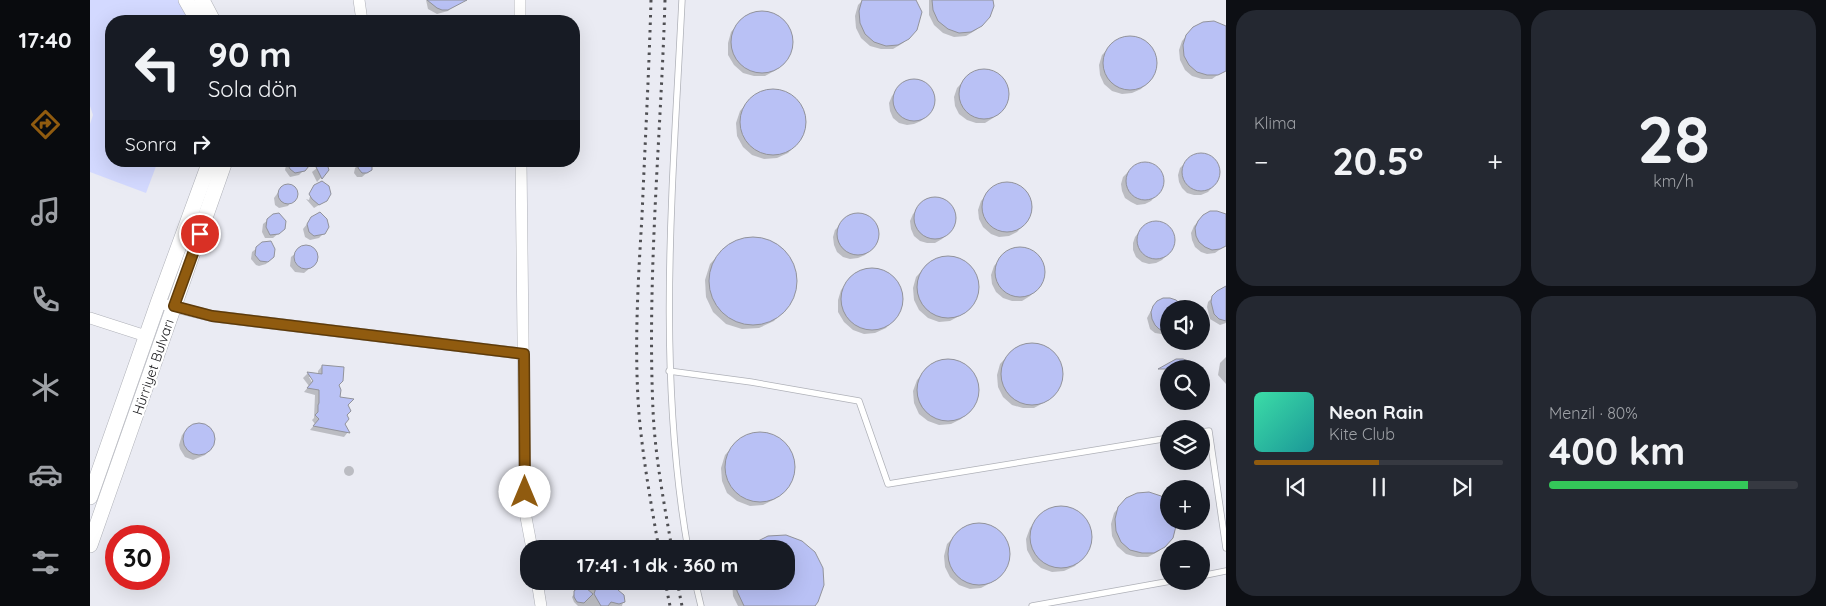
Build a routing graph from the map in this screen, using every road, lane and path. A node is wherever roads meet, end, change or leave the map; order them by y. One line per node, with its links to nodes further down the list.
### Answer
1 (186, 0): 6 (main road)
2 (202, 0): 7 (main road)
3 (359, 0): 8 (street)
4 (520, 0): 9 (street)
5 (682, 0): 18 (lane)
6 (195, 15)
7 (210, 15)
8 (361, 15)
9 (520, 15)
10 (208, 167): 13 (main road, Hürriyet Bulvarı)
11 (223, 167): 14 (main road, Hürriyet Bulvarı)
12 (521, 167): 17 (street)
13 (158, 303): 14 (street); 16 (main road, Hürriyet Bulvarı)
14 (174, 306): 17 (street); 24 (main road, Hürriyet Bulvarı)
15 (90, 318): 16 (street)
16 (146, 336): 21 (main road, Hürriyet Bulvarı)
17 (524, 354): 22 (street)
18 (669, 371): 20 (lane); 23 (lane)
19 (1210, 438): 25 (lane)
20 (1160, 439)
21 (90, 497)
22 (530, 540)
23 (686, 540)
24 (90, 545)
25 (1226, 548)
26 (1226, 571): 27 (lane)
27 (1210, 574)
28 (1160, 583): 33 (lane)
29 (538, 590): 31 (street)
30 (697, 590): 32 (lane)
31 (541, 606)
32 (701, 606)
33 (1032, 606)

